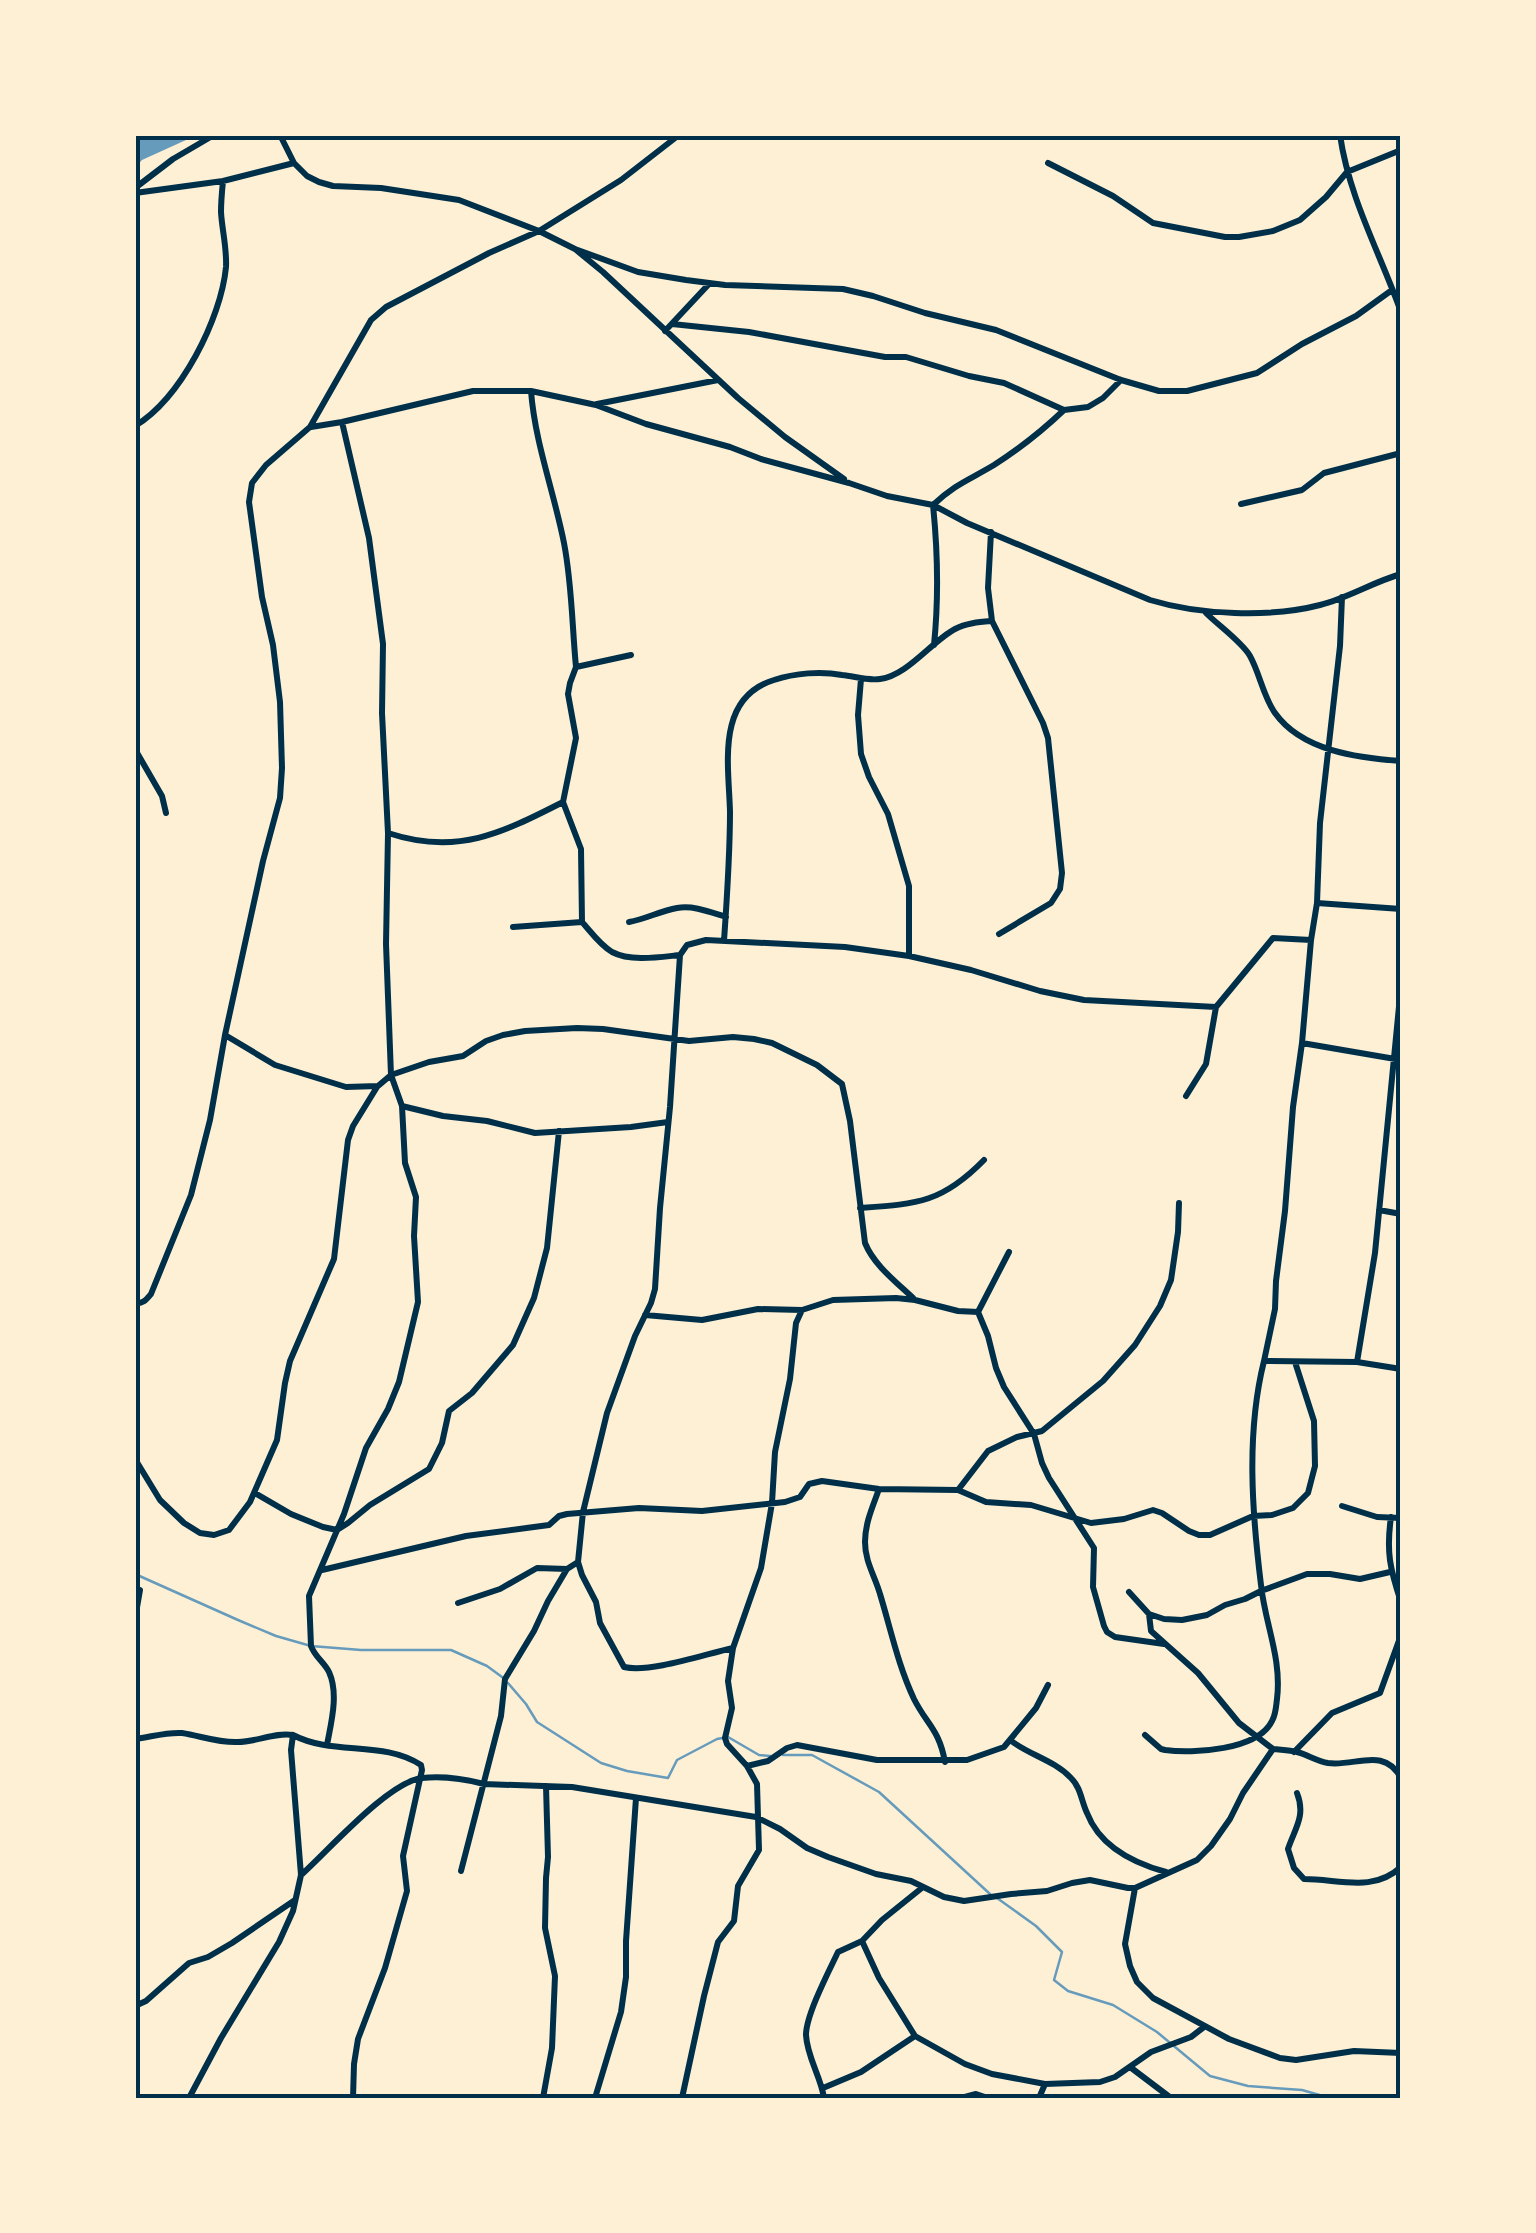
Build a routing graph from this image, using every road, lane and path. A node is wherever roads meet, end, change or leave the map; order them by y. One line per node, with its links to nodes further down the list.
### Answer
1 (214, 135): 10 (street)
2 (280, 135): 7 (street)
3 (679, 135): 11 (street)
4 (1340, 135): 8 (street)
5 (1401, 150): 8 (street)
6 (1048, 163): 8 (street)
7 (294, 164): 9 (street); 11 (street)
8 (1346, 172): 14 (street)
9 (223, 180): 10 (street); 25 (street)
10 (135, 191)
11 (539, 231): 12 (street); 26 (street)
12 (575, 248): 13 (street); 18 (street)
13 (709, 284): 17 (street); 20 (street)
14 (1392, 290): 15 (street); 20 (street)
15 (1399, 302): 16 (street)
16 (1401, 312)
17 (672, 324): 18 (street); 23 (street)
18 (665, 331): 19 (street)
19 (718, 380): 22 (street); 28 (street)
20 (1121, 380): 23 (street)
21 (531, 391): 22 (street); 24 (street); 39 (street)
22 (596, 404): 28 (street)
23 (1064, 410): 30 (street)
24 (342, 422): 26 (street); 46 (street)
25 (135, 426)
26 (310, 427): 60 (street)
27 (1401, 453): 29 (street)
28 (849, 483): 30 (street)
29 (1241, 504)
30 (933, 505): 31 (street); 37 (street)
31 (991, 532): 34 (street); 35 (street)
32 (1401, 574): 33 (street)
33 (1342, 597): 34 (street); 42 (street)
34 (1205, 612): 42 (street)
35 (992, 621): 37 (street); 53 (street)
36 (135, 639): 41 (street)
37 (934, 645): 40 (street)
38 (631, 655): 39 (street)
39 (576, 667): 44 (street)
40 (862, 679): 49 (street); 57 (street)
41 (135, 701): 45 (street)
42 (1328, 749): 43 (street); 47 (street)
43 (1401, 761)
44 (563, 802): 46 (street); 50 (street)
45 (166, 812)
46 (388, 833): 64 (street)
47 (1317, 903): 48 (street); 54 (street)
48 (1401, 909)
49 (726, 916): 51 (street); 55 (street)
50 (582, 922): 52 (street); 56 (street)
51 (629, 922)
52 (513, 927)
53 (999, 934)
54 (1310, 940): 59 (street); 62 (street)
55 (724, 941): 56 (street); 57 (street)
56 (680, 955): 61 (street)
57 (909, 956): 59 (street)
58 (1401, 986): 63 (street)
59 (1216, 1007): 66 (street)
60 (225, 1036): 65 (street); 77 (street)
61 (673, 1040): 64 (street); 68 (street); 72 (street)
62 (1302, 1043): 63 (street); 81 (street)
63 (1397, 1058): 73 (street)
64 (391, 1075): 65 (street); 67 (street)
65 (378, 1086): 89 (street)
66 (1186, 1096)
67 (402, 1106): 69 (street); 97 (street)
68 (668, 1122): 69 (street); 80 (street)
69 (559, 1131): 97 (street)
70 (984, 1160): 72 (street)
71 (1179, 1203): 85 (street)
72 (860, 1208): 76 (street)
73 (1379, 1210): 74 (street); 83 (street)
74 (1401, 1214)
75 (1009, 1252): 79 (street)
76 (914, 1300): 78 (street); 79 (street)
77 (135, 1303)
78 (802, 1310): 80 (street); 90 (street)
79 (978, 1312): 85 (street)
80 (645, 1315): 92 (street)
81 (1264, 1362): 82 (street); 93 (street)
82 (1294, 1362): 83 (street); 93 (street)
83 (1357, 1362): 84 (street)
84 (1401, 1369)
85 (1034, 1434): 88 (street); 94 (street)
86 (135, 1459): 89 (street)
87 (879, 1489): 88 (street); 90 (street); 121 (street)
88 (958, 1490): 94 (street)
89 (255, 1492): 97 (street)
90 (772, 1503): 92 (street); 111 (street)
91 (1342, 1506): 95 (street)
92 (583, 1512): 98 (street); 100 (street)
93 (1254, 1516): 94 (street); 103 (street)
94 (1076, 1517): 110 (street)
95 (1390, 1517): 96 (street); 101 (street)
96 (1401, 1518)
97 (336, 1530): 100 (street)
98 (578, 1562): 99 (street); 111 (street)
99 (567, 1569): 106 (street); 125 (street)
100 (322, 1570): 118 (street)
101 (1390, 1572): 103 (street); 105 (street)
102 (140, 1590): 108 (street)
103 (1261, 1590): 107 (street); 115 (street)
104 (1129, 1592): 107 (street)
105 (1401, 1602)
106 (458, 1603)
107 (1148, 1614): 110 (street)
108 (135, 1619)
109 (1401, 1634): 120 (street)
110 (1164, 1644): 115 (street)
111 (733, 1648): 122 (street)
112 (1048, 1685): 117 (street)
113 (293, 1735): 116 (street); 118 (street); 135 (street)
114 (1145, 1735): 115 (street)
115 (1256, 1738): 119 (street)
116 (135, 1740)
117 (1010, 1740): 121 (street); 134 (street)
118 (327, 1745): 123 (street)
119 (1273, 1749): 120 (street); 134 (street)
120 (1294, 1752): 124 (street)
121 (945, 1762): 122 (street)
122 (747, 1766): 130 (street)
123 (422, 1778): 125 (street); 135 (street); 148 (street)
124 (1401, 1778)
125 (484, 1784): 126 (street); 133 (street)
126 (546, 1786): 128 (street); 149 (street)
127 (1297, 1793): 132 (street)
128 (636, 1798): 130 (street); 150 (street)
129 (1401, 1816): 131 (street)
130 (756, 1817): 136 (street); 151 (street)
131 (1401, 1836)
132 (1401, 1867)
133 (461, 1871)
134 (1168, 1872): 137 (street)
135 (300, 1875): 138 (street)
136 (923, 1887): 137 (street); 139 (street)
137 (1134, 1888): 141 (street)
138 (295, 1900): 140 (street); 147 (street)
139 (862, 1941): 142 (street); 146 (street)
140 (135, 2006)
141 (1204, 2027): 143 (street); 144 (street)
142 (915, 2036): 145 (street); 146 (street)
143 (1401, 2053)
144 (1130, 2067): 145 (street); 156 (street)
145 (1046, 2084): 155 (street)
146 (822, 2088): 152 (street)
147 (189, 2098)
148 (353, 2098)
149 (544, 2098)
150 (595, 2098)
151 (682, 2098)
152 (824, 2098)
153 (961, 2098): 154 (street)
154 (988, 2098)
155 (1039, 2098)
156 (1171, 2098)

